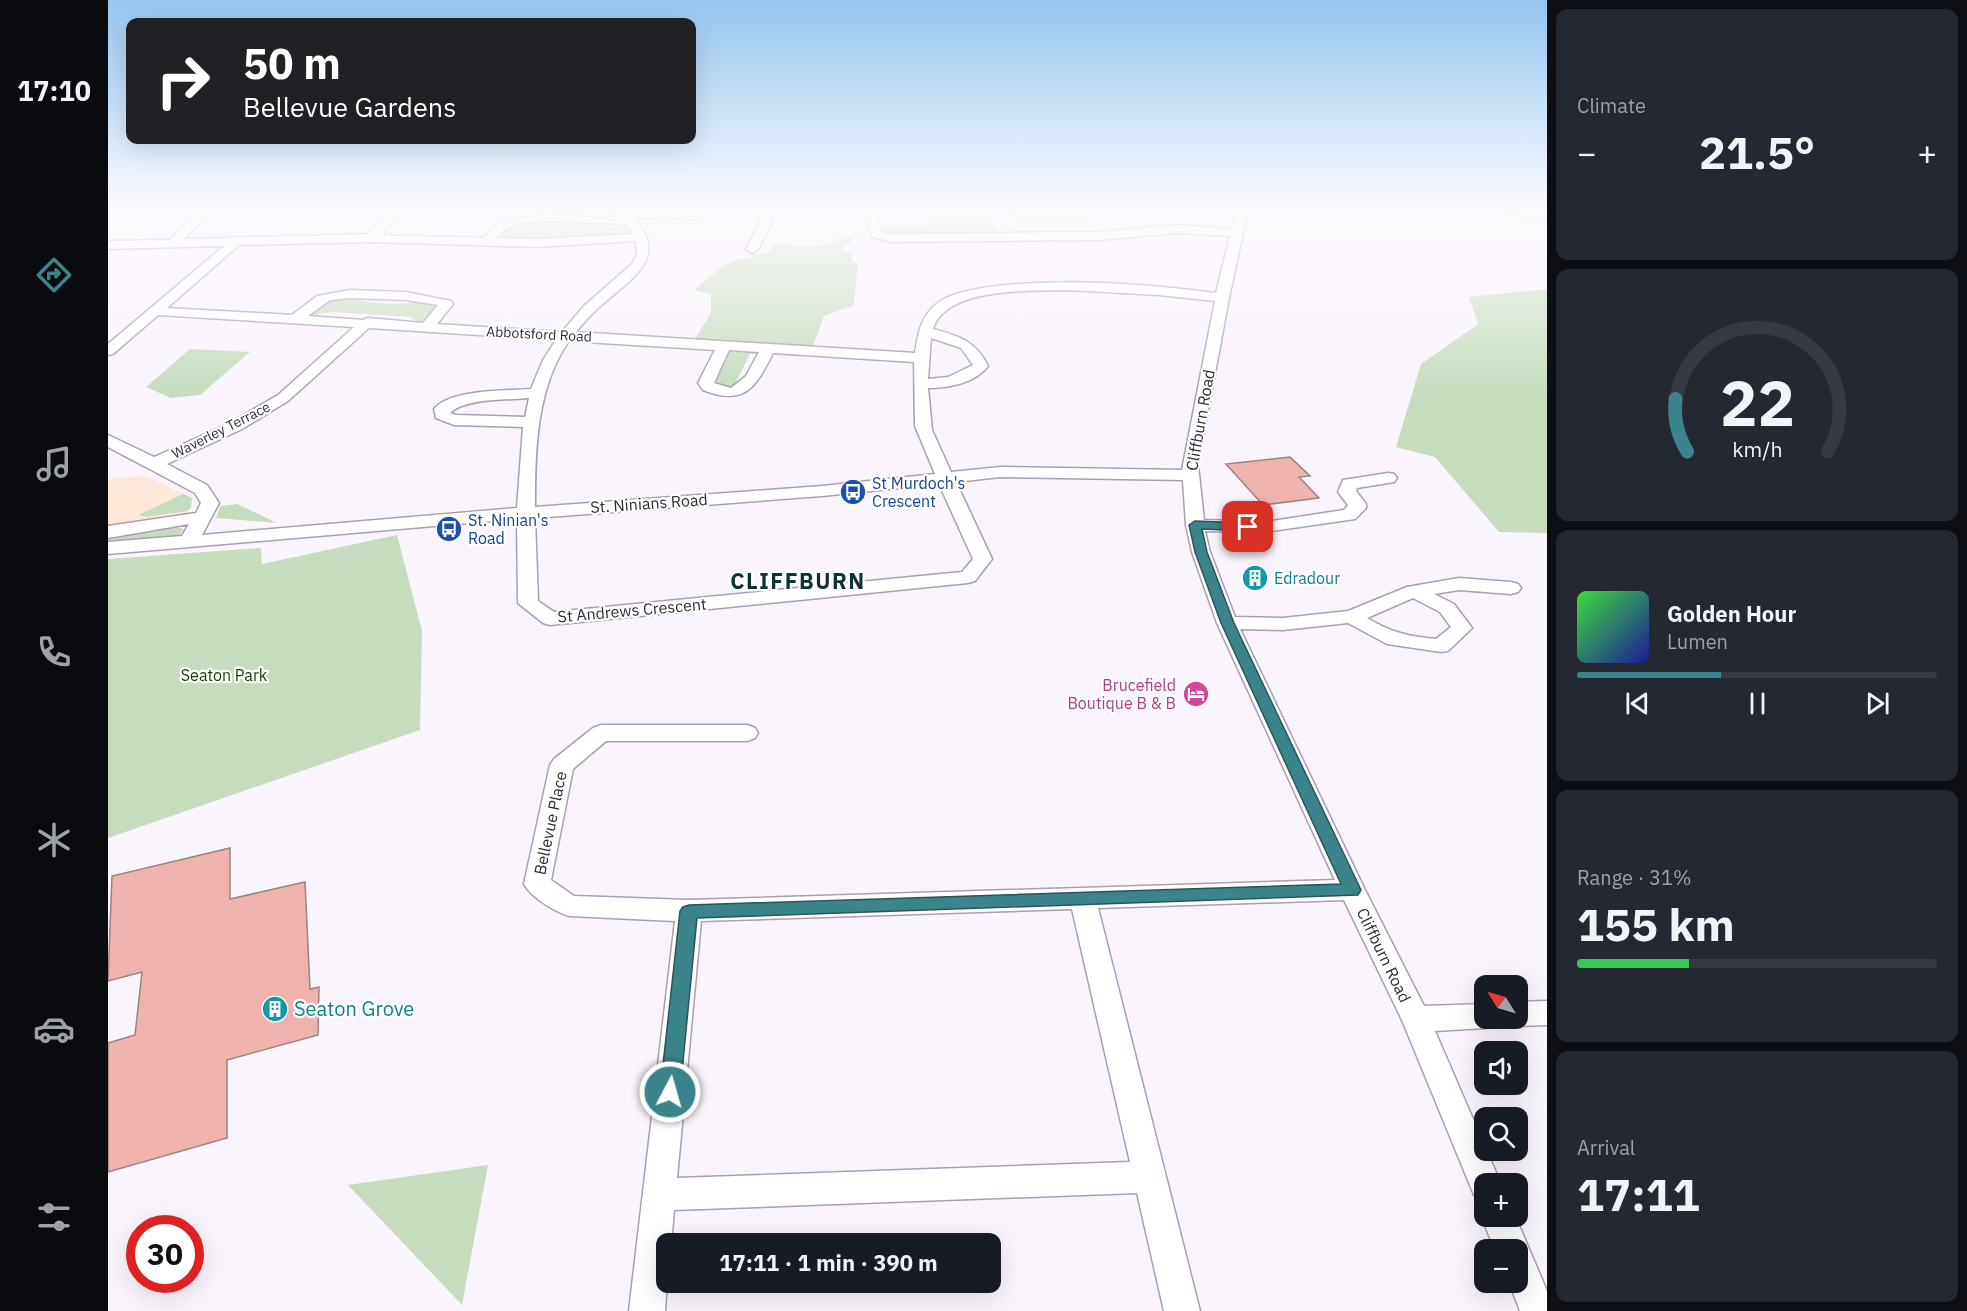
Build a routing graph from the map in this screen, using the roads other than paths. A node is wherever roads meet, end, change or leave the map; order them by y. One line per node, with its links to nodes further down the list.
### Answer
1 (202, 271): 5 (street)
2 (634, 271): 10 (street)
3 (1228, 271): 4 (street, Cliffburn Road)
4 (1222, 298): 9 (street); 20 (street, Cliffburn Road)
5 (156, 311): 6 (street, Abbotsford Road); 11 (street)
6 (296, 319): 7 (street, Abbotsford Road); 8 (street)
7 (368, 322): 8 (street, Abbotsford Road); 19 (street, Waverley Terrace)
8 (427, 327): 10 (street, Abbotsford Road)
9 (926, 332): 14 (street); 15 (street)
10 (568, 335): 12 (street, Abbotsford Road); 16 (street)
11 (112, 344)
12 (724, 345): 13 (street, Abbotsford Road); 13 (street)
13 (768, 348): 14 (street, Abbotsford Road)
14 (922, 358): 15 (street)
15 (921, 383): 21 (street)
16 (537, 393): 17 (street); 17 (street)
17 (531, 422): 23 (street)
18 (108, 440): 19 (street)
19 (153, 464): 24 (street)
20 (1190, 475): 21 (street, St. Ninians Road); 25 (street, Cliffburn Road)
21 (945, 478): 23 (street, St. Ninians Road); 23 (street, St Andrews Crescent)
22 (1388, 478): 25 (street)
23 (526, 513): 27 (street, St. Ninians Road)
24 (202, 517): 26 (street); 27 (street)
25 (1195, 525): 32 (street, Cliffburn Road)
26 (108, 532)
27 (189, 541): 28 (street, St. Ninians Road)
28 (108, 548)
29 (1511, 588): 30 (street)
30 (1414, 591): 31 (street); 31 (street)
31 (1352, 617): 32 (street)
32 (1227, 623): 34 (street, Cliffburn Road)
33 (747, 733): 36 (street, Bellevue Place)
34 (1352, 890): 35 (street); 40 (street, Cliffburn Road)
35 (1083, 898): 36 (street); 42 (street)
36 (689, 911): 43 (street)
37 (1547, 1013): 38 (street)
38 (1528, 1014)
39 (1474, 1016): 40 (street)
40 (1416, 1019): 41 (street, Cliffburn Road)
41 (1480, 1173)
42 (1150, 1178): 43 (street); 46 (street)
43 (660, 1195): 45 (street)
44 (1528, 1287): 47 (street)
45 (647, 1311)
46 (1182, 1311)
47 (1538, 1311)

